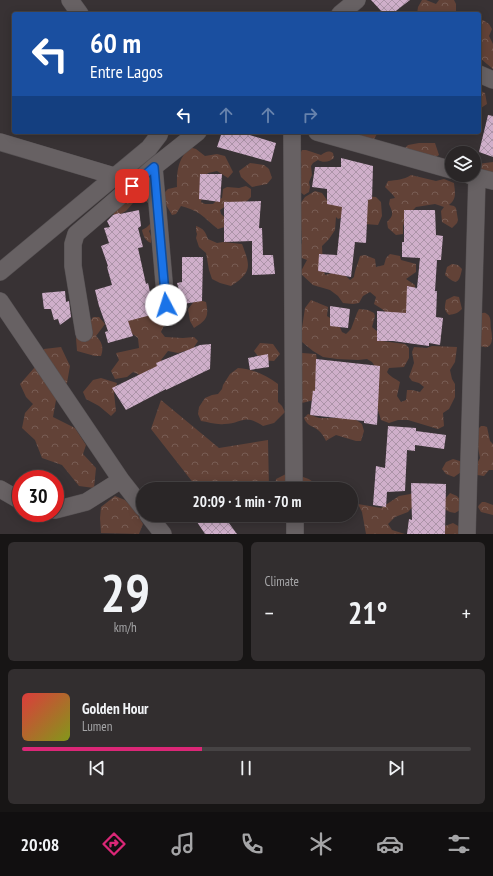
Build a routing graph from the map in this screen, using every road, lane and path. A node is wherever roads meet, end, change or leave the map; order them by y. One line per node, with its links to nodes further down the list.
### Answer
1 (70, 0): 3 (street)
2 (356, 0): 4 (street)
3 (79, 12)
4 (342, 12)
5 (481, 75): 6 (street)
6 (493, 80)
7 (160, 134): 14 (street)
8 (195, 134): 12 (street)
9 (292, 134): 23 (street)
10 (324, 134): 13 (street)
11 (0, 142): 14 (street)
12 (154, 167): 20 (street); 21 (street)
13 (445, 168)
14 (114, 176): 18 (street)
15 (481, 178): 16 (street)
16 (493, 181)
17 (473, 182): 32 (street)
18 (0, 272)
19 (0, 301): 22 (street)
20 (166, 305)
21 (84, 333)
22 (120, 480): 26 (street); 27 (street)
23 (294, 482)
24 (0, 489): 25 (street)
25 (12, 496)
26 (136, 499)
27 (64, 508)
28 (154, 522): 30 (street)
29 (294, 522): 31 (street)
30 (163, 534)
31 (295, 534)
32 (467, 534)

